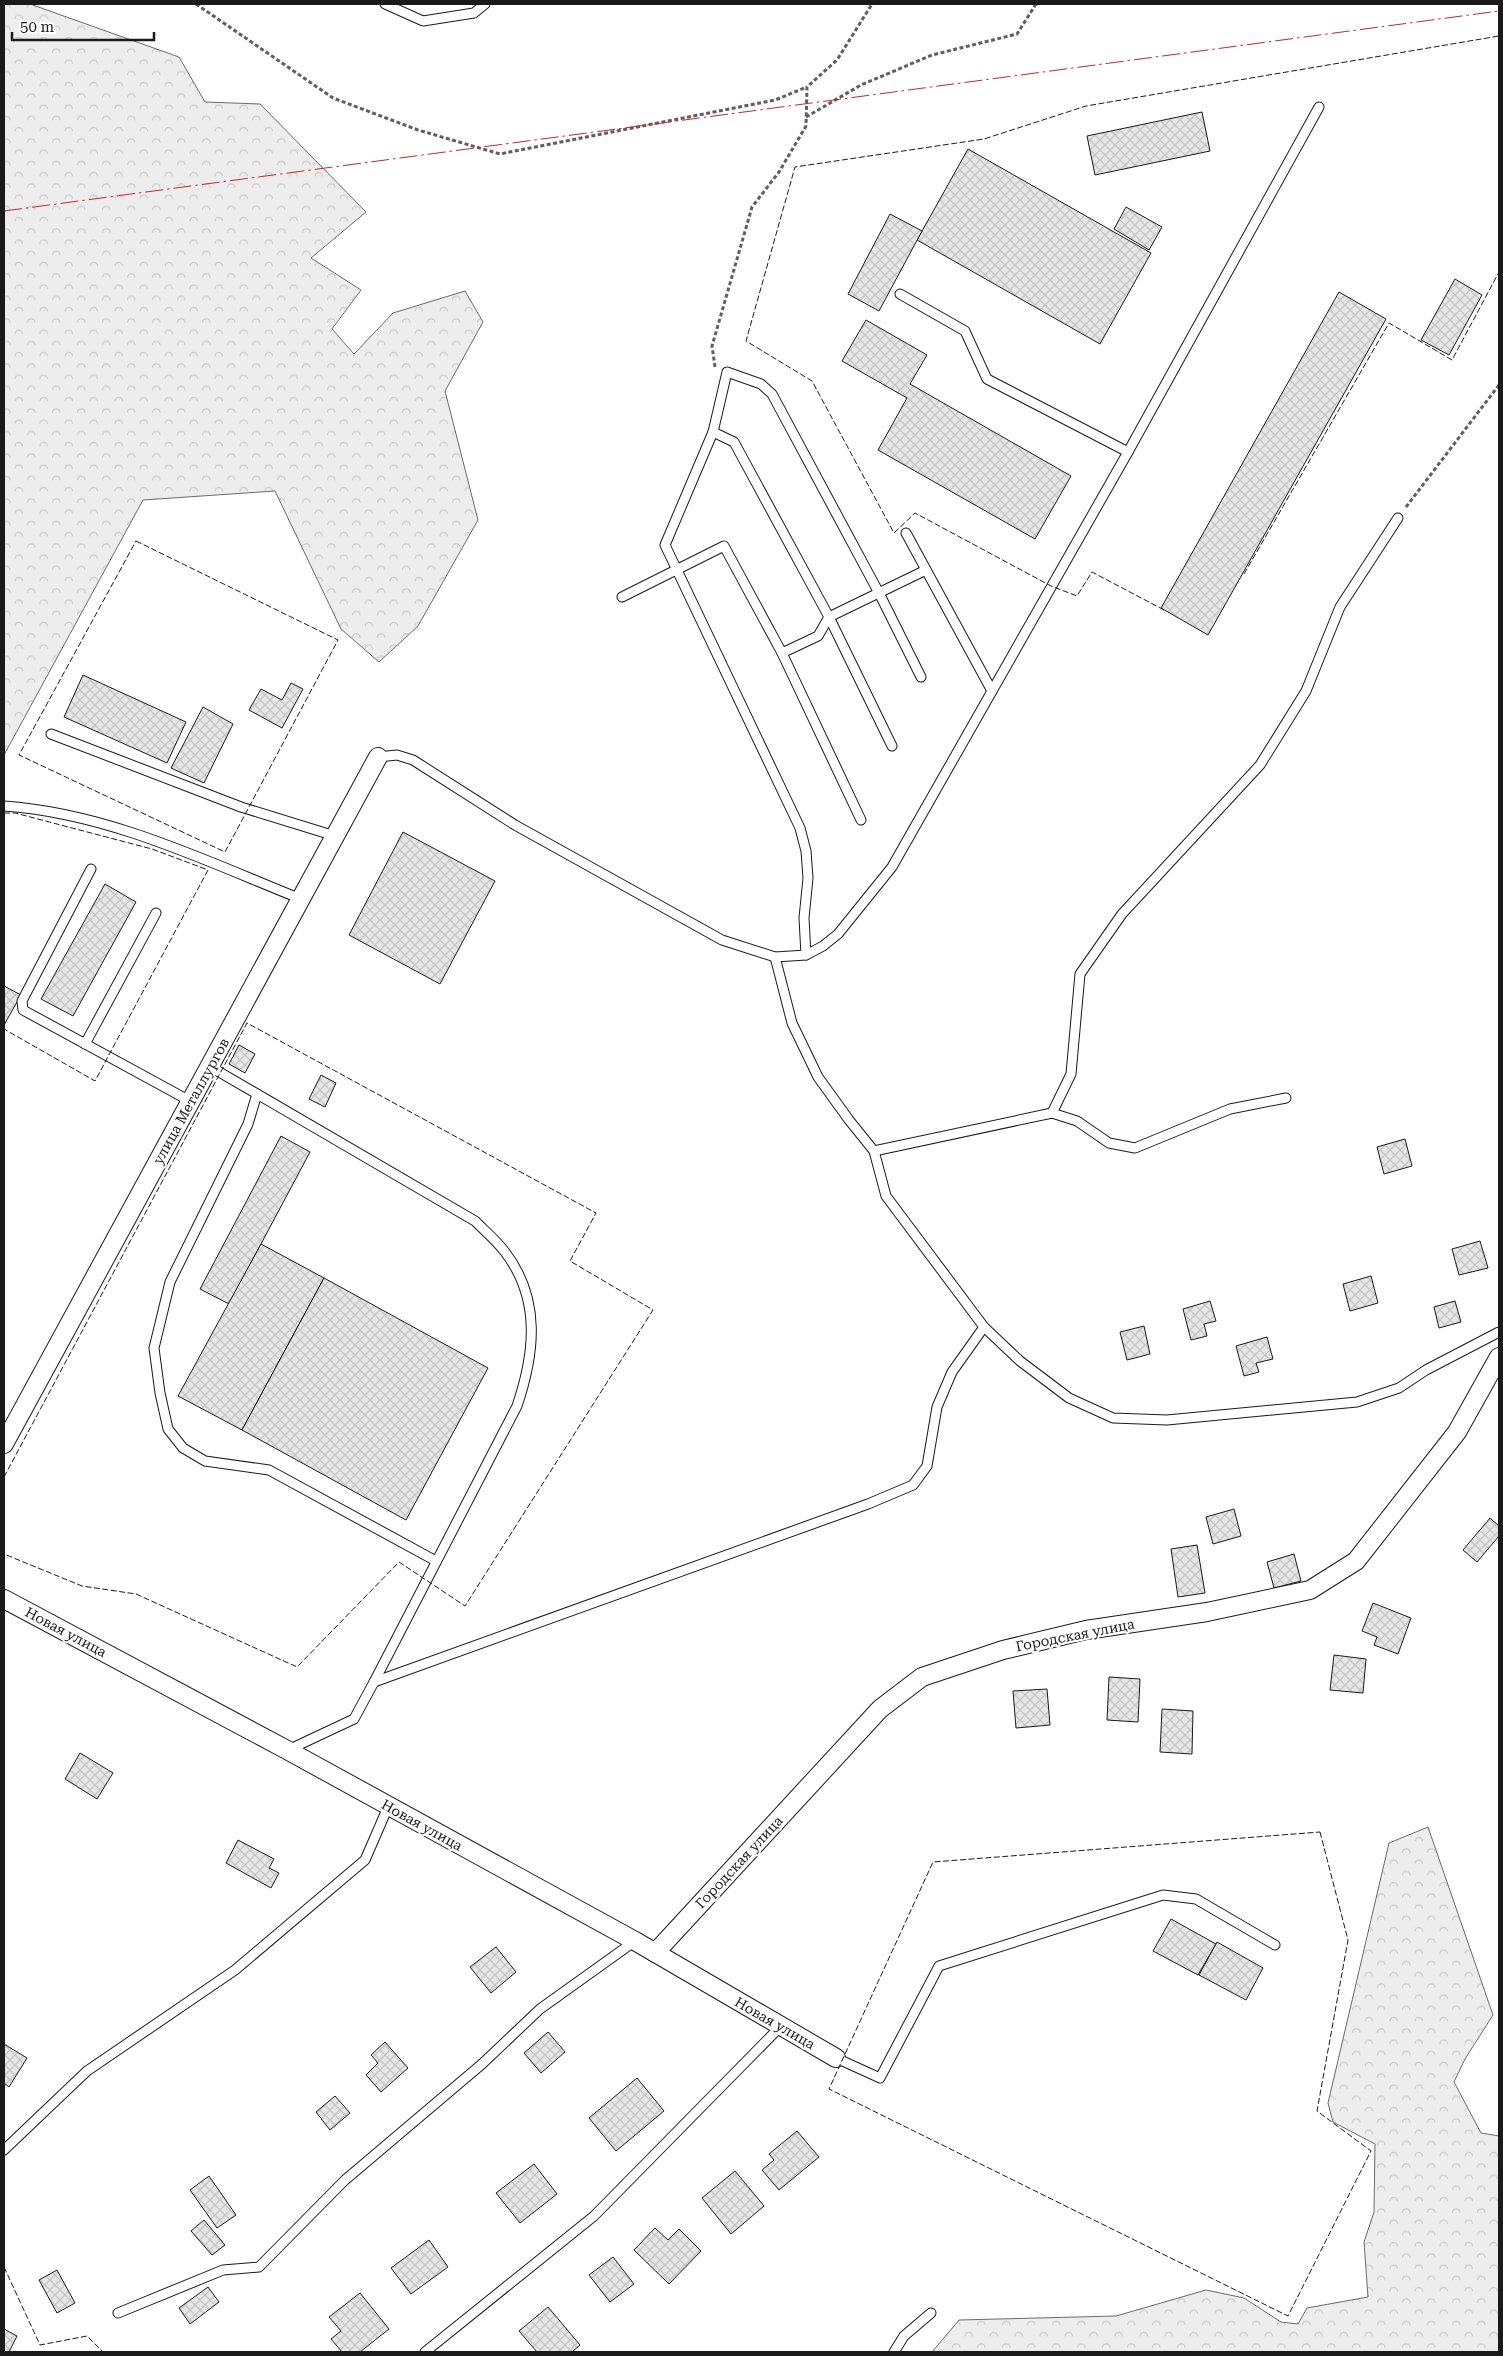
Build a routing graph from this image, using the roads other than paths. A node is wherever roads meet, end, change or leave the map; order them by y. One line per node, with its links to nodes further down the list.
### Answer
1 (385, 4): 2 (lane)
2 (485, 4)
3 (1320, 107): 6 (lane)
4 (900, 294): 6 (lane)
5 (714, 432): 9 (lane); 11 (lane); 13 (lane)
6 (1128, 452): 16 (lane)
7 (1398, 518): 33 (lane)
8 (906, 534): 10 (lane)
9 (676, 570): 12 (lane); 14 (lane); 26 (lane)
10 (926, 570): 11 (lane); 16 (lane)
11 (879, 593): 13 (lane); 15 (lane)
12 (622, 597)
13 (829, 617): 14 (lane); 18 (lane)
14 (782, 653): 21 (lane)
15 (921, 677)
16 (992, 690): 26 (lane)
17 (51, 734): 22 (lane)
18 (892, 746)
19 (378, 757): 22 (street, улица Металлургов); 27 (lane)
20 (4, 806): 24 (lane)
21 (860, 820)
22 (335, 836): 24 (street, улица Металлургов)
23 (91, 869): 28 (lane)
24 (301, 899): 29 (street, улица Металлургов)
25 (156, 913): 28 (lane)
26 (806, 955): 27 (lane)
27 (775, 957): 34 (lane)
28 (85, 1044): 32 (lane)
29 (209, 1066): 30 (lane); 32 (street, улица Металлургов)
30 (257, 1094): 39 (lane); 39 (lane)
31 (1286, 1098): 33 (lane)
32 (190, 1101): 38 (street, улица Металлургов)
33 (1052, 1113): 34 (lane)
34 (874, 1151): 35 (lane)
35 (984, 1327): 36 (lane); 41 (lane)
36 (1499, 1332)
37 (1499, 1357): 46 (street, Городская улица)
38 (4, 1444)
39 (436, 1562): 41 (lane)
40 (4, 1598): 42 (street, Новая улица)
41 (374, 1682): 42 (lane)
42 (287, 1750): 43 (street, Новая улица)
43 (388, 1807): 44 (street, Новая улица); 49 (lane)
44 (635, 1941): 46 (street, Новая улица); 51 (lane)
45 (1276, 1945): 48 (lane)
46 (655, 1953): 47 (street, Новая улица)
47 (780, 2027): 48 (street, Новая улица); 52 (lane)
48 (836, 2058)
49 (4, 2150)
50 (930, 2312): 53 (lane)
51 (118, 2313)
52 (425, 2352)
53 (894, 2352)

